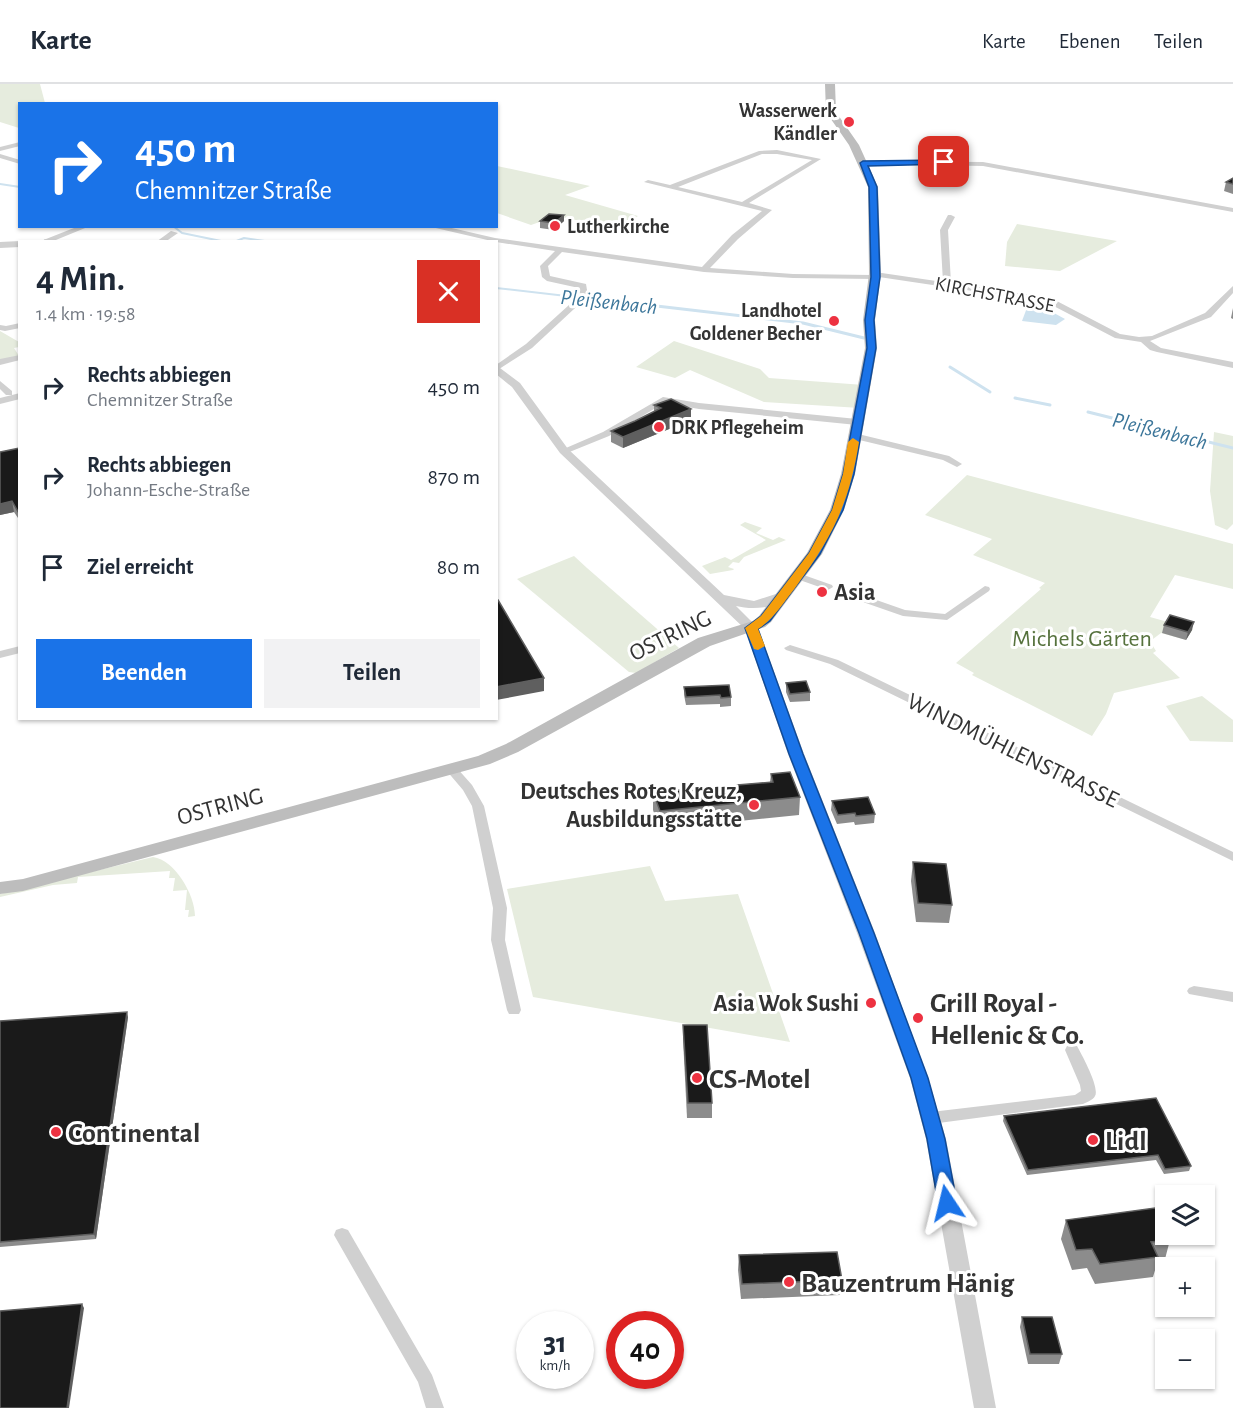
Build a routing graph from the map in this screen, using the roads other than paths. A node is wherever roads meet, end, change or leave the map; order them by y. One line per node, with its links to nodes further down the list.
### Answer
1 (830, 84): 6 (main road)
2 (18, 144): 3 (street)
3 (0, 149)
4 (0, 156): 5 (street)
5 (18, 161)
6 (863, 163): 9 (street); 25 (main road)
7 (648, 182): 8 (street)
8 (671, 187): 10 (street); 10 (street)
9 (1183, 201): 11 (street); 12 (street)
10 (743, 204): 24 (street)
11 (1233, 210)
12 (1180, 211)
13 (951, 217): 26 (street)
14 (82, 228): 17 (street)
15 (438, 228): 19 (street, KIRCHSTRASSE)
16 (174, 233): 18 (street)
17 (50, 240)
18 (162, 240)
19 (497, 240)
20 (498, 240): 23 (street, KIRCHSTRASSE)
21 (18, 244): 22 (street)
22 (0, 245)
23 (560, 250): 24 (street, KIRCHSTRASSE); 34 (street)
24 (704, 270): 25 (street, KIRCHSTRASSE)
25 (875, 276): 26 (street, KIRCHSTRASSE); 40 (main road)
26 (947, 284): 30 (street, KIRCHSTRASSE)
27 (1233, 288): 30 (street)
28 (18, 326): 29 (street)
29 (0, 327)
30 (1144, 340): 33 (street, KIRCHSTRASSE)
31 (18, 358): 32 (street)
32 (0, 362)
33 (1233, 365)
34 (498, 367)
35 (498, 369): 41 (street)
36 (0, 384): 37 (street)
37 (9, 393)
38 (18, 396): 39 (street)
39 (0, 401)
40 (856, 429): 41 (street); 42 (street); 43 (main road)
41 (564, 451): 48 (street)
42 (957, 464)
43 (798, 576): 44 (street); 47 (main road)
44 (828, 586)
45 (985, 589): 46 (street)
46 (841, 591)
47 (782, 596): 48 (street); 49 (main road)
48 (722, 598): 49 (street)
49 (751, 628): 53 (main road, OSTRING); 60 (street)
50 (790, 648): 54 (street, WINDMÜHLENSTRASSE)
51 (18, 650): 52 (street)
52 (0, 655)
53 (452, 770): 55 (main road, OSTRING); 58 (street)
54 (1233, 857)
55 (0, 888)
56 (1194, 991): 57 (street)
57 (1233, 997)
58 (514, 1010)
59 (1072, 1050): 60 (street)
60 (931, 1118): 63 (street)
61 (342, 1235): 62 (street)
62 (435, 1408)
63 (985, 1408)

